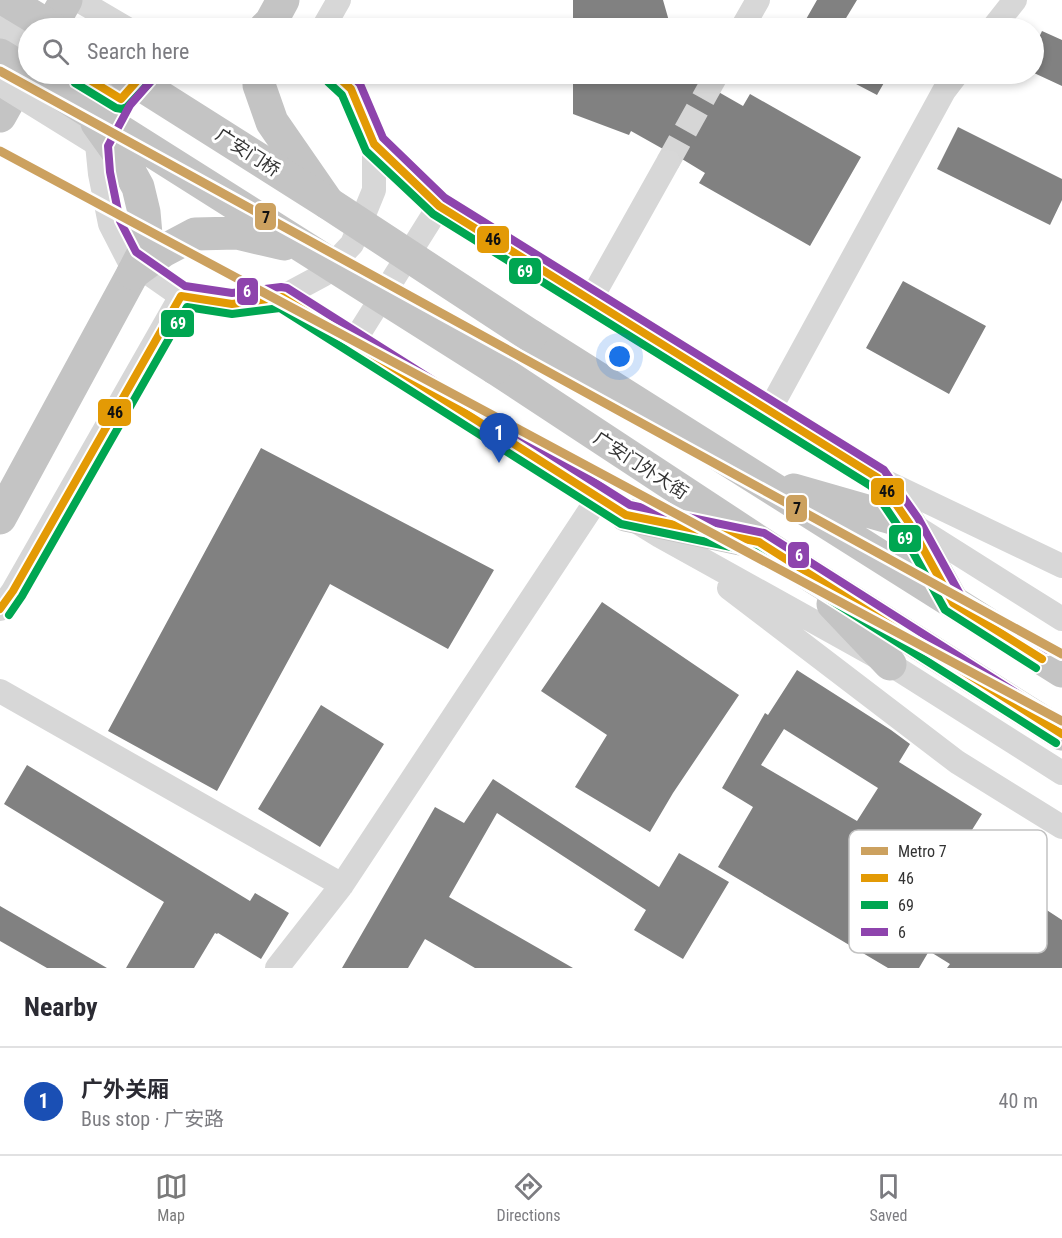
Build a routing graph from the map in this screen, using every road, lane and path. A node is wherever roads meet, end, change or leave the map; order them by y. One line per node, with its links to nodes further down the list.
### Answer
1 (4, 0): 7 (highway); 8 (highway, bridge)
2 (66, 0): 9 (highway)
3 (78, 0): 10 (street)
4 (339, 0): 11 (street)
5 (758, 0): 12 (street)
6 (1016, 0): 13 (street)
7 (0, 5)
8 (34, 18)
9 (56, 18)
10 (109, 18)
11 (329, 18)
12 (748, 18)
13 (1001, 18)
14 (0, 25): 15 (street)
15 (18, 36)
16 (0, 55): 17 (highway, bridge)
17 (18, 66)
18 (0, 84): 27 (street, bridge)
19 (18, 84): 26 (highway)
20 (47, 84): 25 (highway, bridge)
21 (259, 84): 30 (highway)
22 (346, 84): 28 (street)
23 (949, 84): 38 (street)
24 (123, 86): 27 (street); 30 (highway, 广安门桥, bridge)
25 (86, 108): 32 (highway, bridge); 33 (highway, bridge)
26 (0, 116)
27 (98, 144): 34 (street)
28 (374, 144): 31 (street); 35 (street)
29 (668, 162): 36 (street)
30 (328, 203): 40 (highway, 广安门桥, bridge)
31 (440, 206): 36 (street); 37 (street)
32 (307, 249): 33 (highway, bridge); 46 (highway, 广安门外大街, bridge)
33 (133, 273): 43 (highway)
34 (181, 296): 35 (street); 50 (street)
35 (282, 297): 37 (street)
36 (590, 301): 38 (street)
37 (353, 343): 41 (street)
38 (769, 411): 39 (street)
39 (878, 478): 44 (street); 47 (street)
40 (758, 480): 44 (highway); 49 (highway)
41 (598, 498): 42 (street); 58 (street)
42 (626, 515): 45 (street); 46 (highway)
43 (0, 518)
44 (909, 523): 49 (highway); 51 (street)
45 (660, 536): 52 (street); 57 (street)
46 (759, 542): 48 (highway, 广安门外大街)
47 (1062, 566)
48 (799, 568): 52 (highway); 55 (highway, 广安门外大街)
49 (953, 603): 53 (highway)
50 (0, 609)
51 (1062, 619)
52 (890, 664): 56 (street)
53 (1062, 671)
54 (0, 691): 58 (street)
55 (1062, 734)
56 (1062, 773)
57 (1062, 827)
58 (342, 885): 59 (street)
59 (277, 968)

